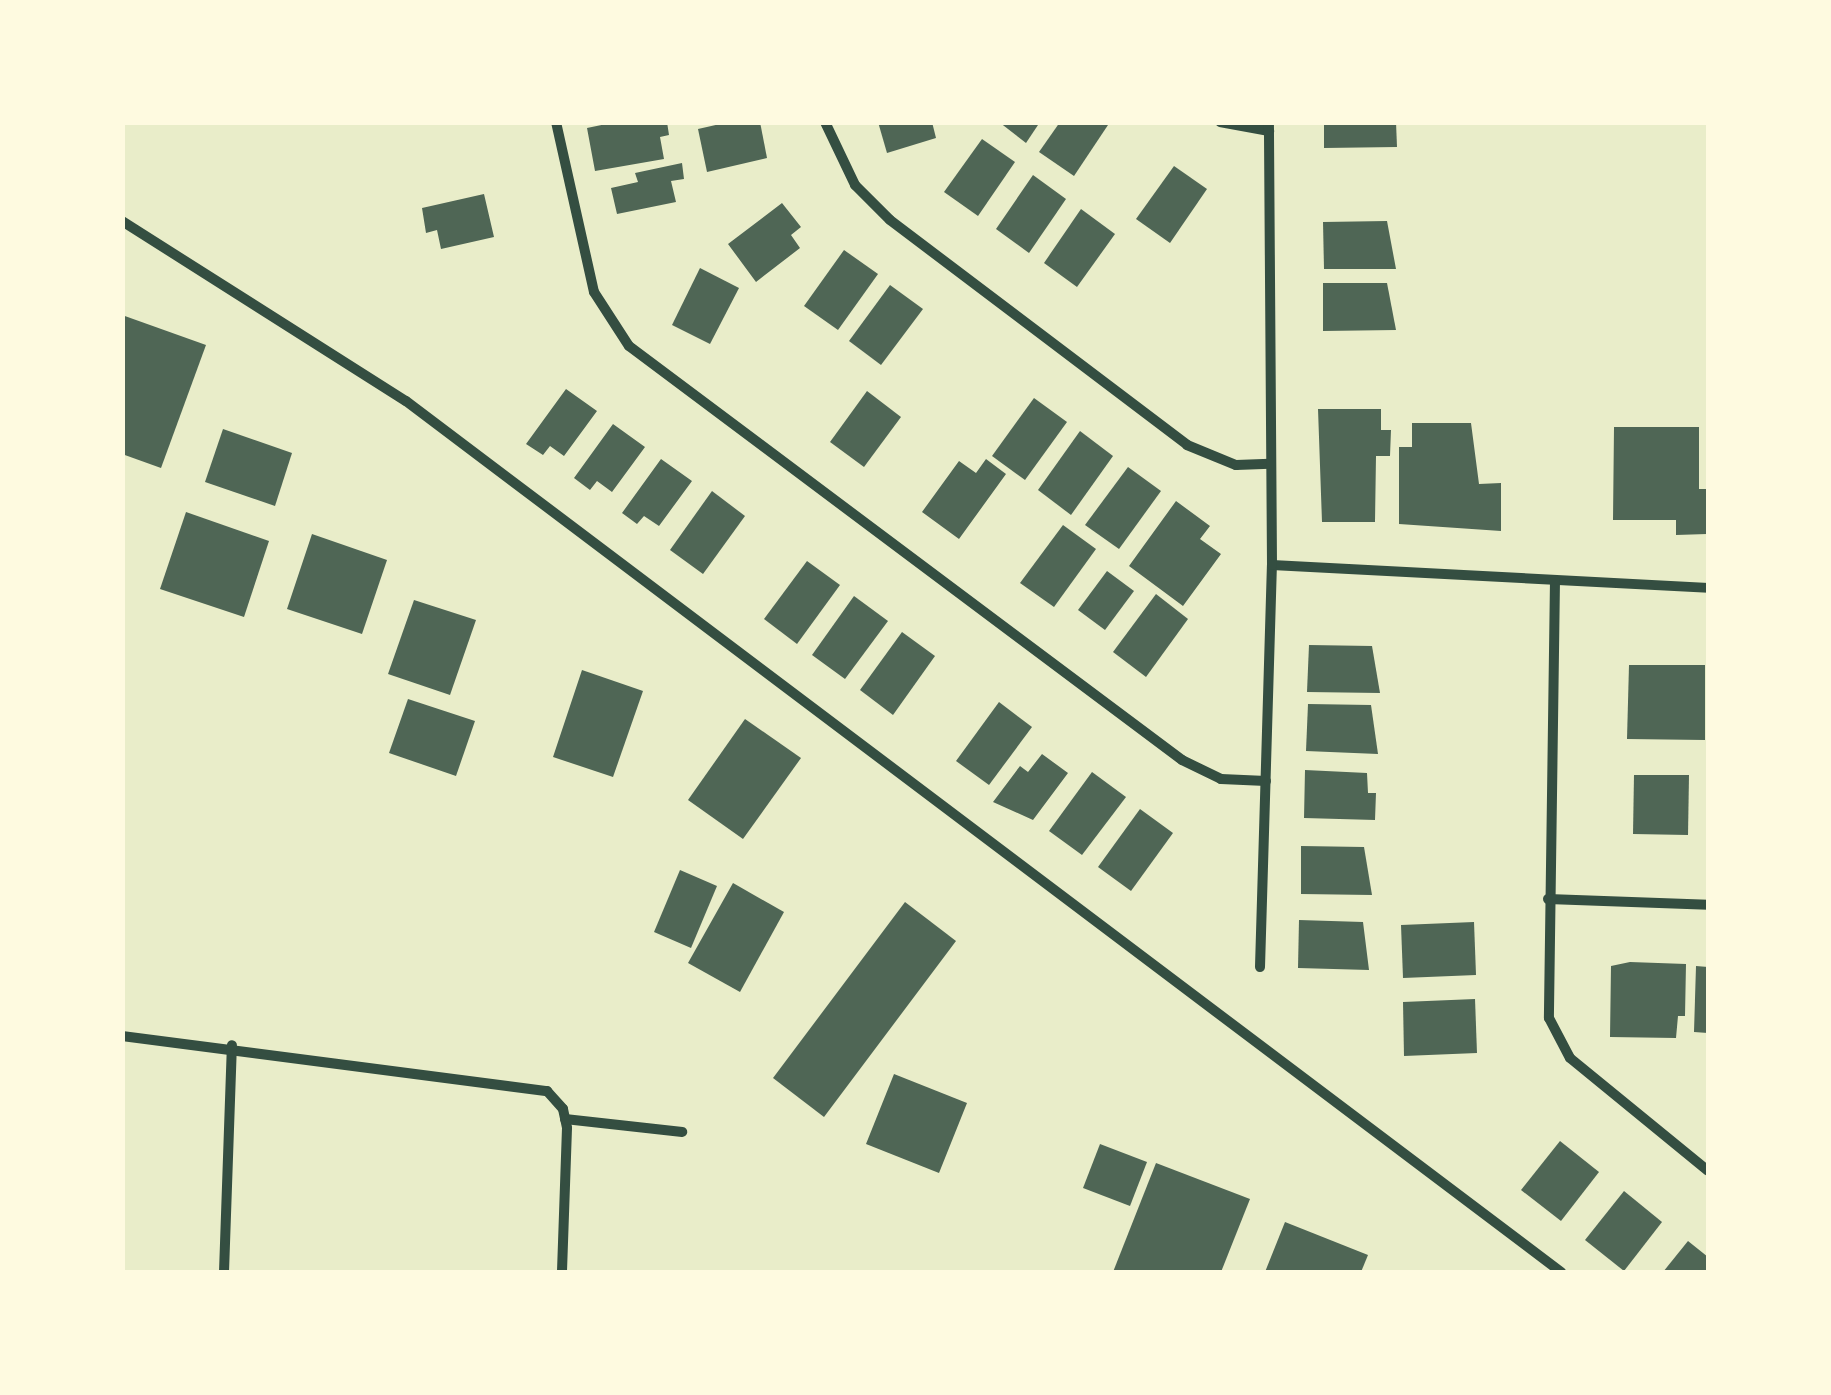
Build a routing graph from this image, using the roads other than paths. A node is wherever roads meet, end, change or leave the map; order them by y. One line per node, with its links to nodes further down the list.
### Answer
1 (556, 122): 10 (street)
2 (824, 122): 6 (street)
3 (1220, 122): 4 (street)
4 (1269, 127): 6 (street)
5 (122, 221): 21 (street)
6 (1270, 464): 7 (street)
7 (1272, 564): 8 (street); 10 (street)
8 (1555, 580): 9 (street); 11 (street)
9 (1708, 588)
10 (1266, 781): 13 (street)
11 (1548, 900): 12 (street); 18 (street)
12 (1708, 905)
13 (1260, 967)
14 (122, 1036): 15 (street)
15 (232, 1045): 16 (street); 19 (street)
16 (566, 1119): 17 (street); 20 (street)
17 (682, 1132)
18 (1708, 1171)
19 (224, 1272)
20 (562, 1272)
21 (1561, 1272)

